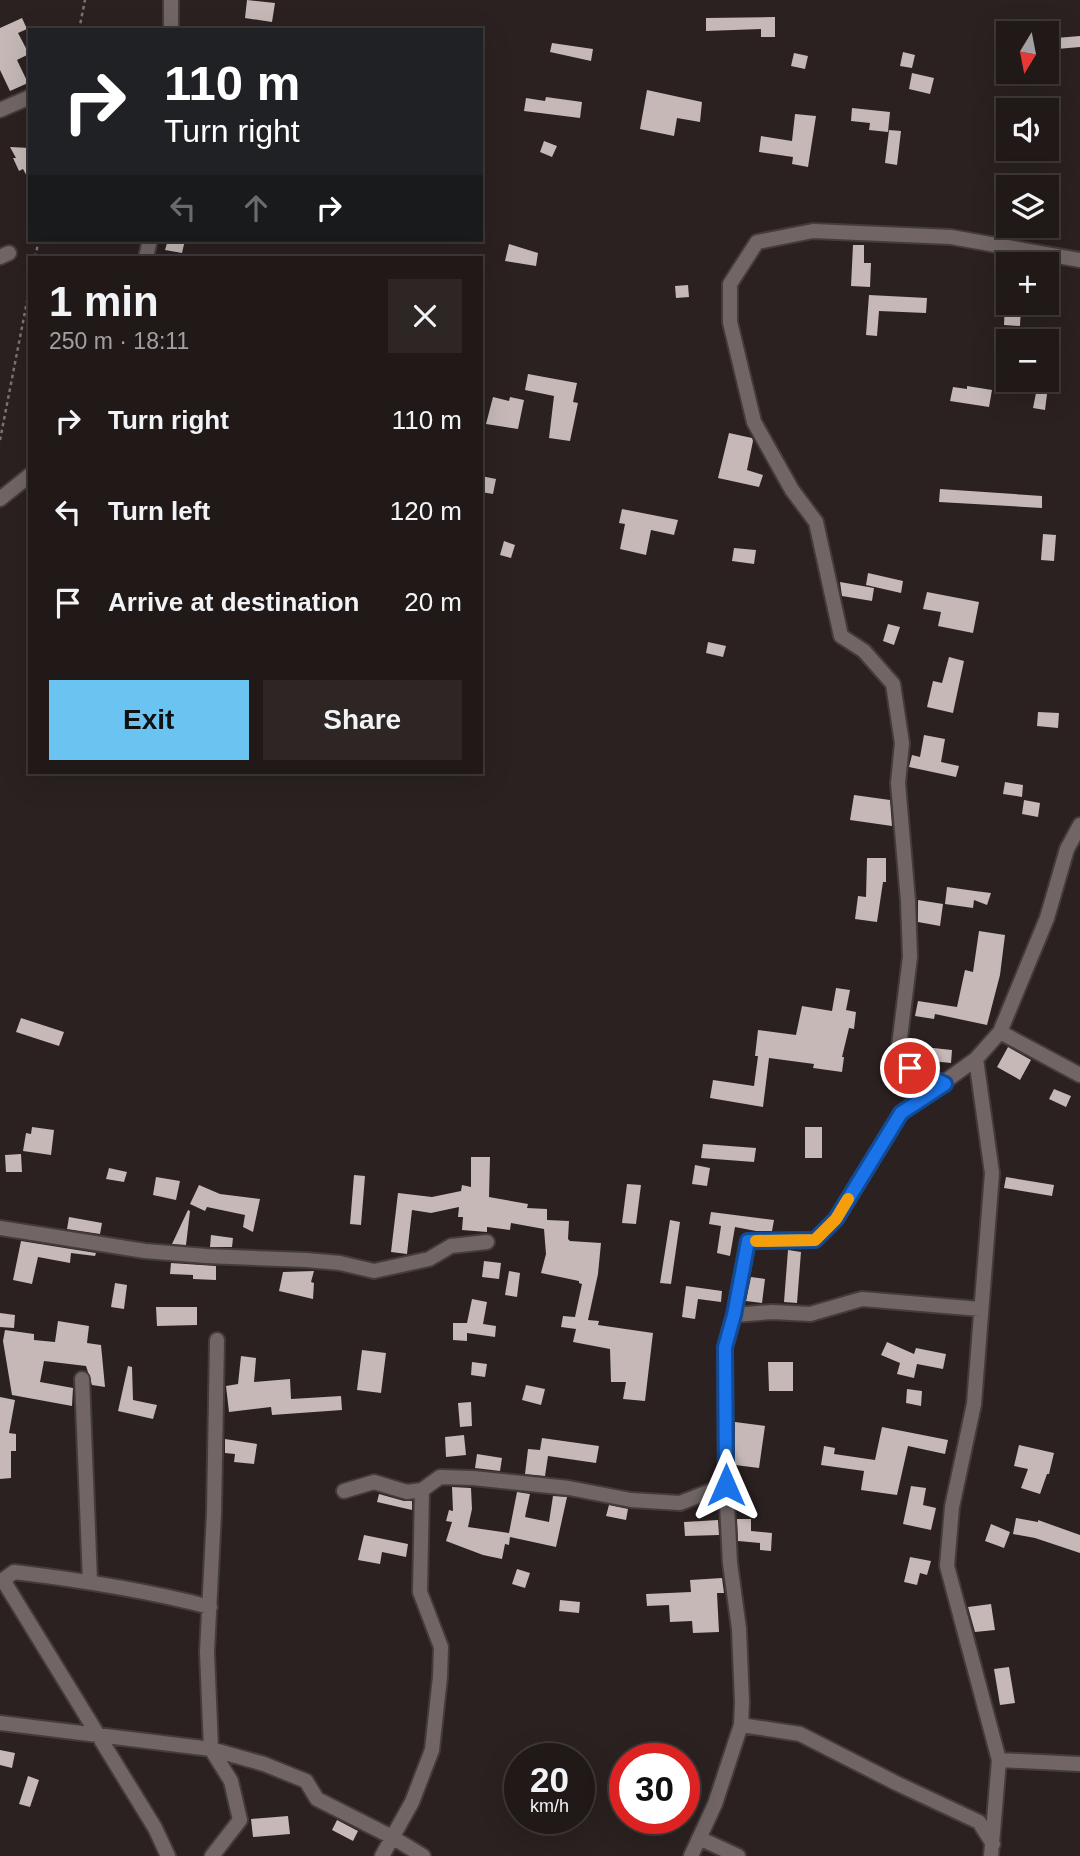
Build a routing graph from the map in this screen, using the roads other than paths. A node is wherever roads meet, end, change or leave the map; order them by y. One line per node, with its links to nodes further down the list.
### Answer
1 (171, 0): 2 (street)
2 (171, 28)
3 (28, 98): 4 (street)
4 (0, 110)
5 (1080, 260): 12 (street)
6 (28, 477): 7 (street)
7 (0, 499)
8 (1080, 825): 9 (street)
9 (1000, 1032): 10 (street); 11 (street)
10 (976, 1059): 12 (street); 15 (street)
11 (1080, 1075)
12 (945, 1084): 16 (street)
13 (0, 1228): 14 (street)
14 (487, 1242)
15 (980, 1309): 16 (street); 28 (street)
16 (734, 1315): 19 (street)
17 (217, 1340): 23 (street)
18 (82, 1379): 22 (street)
19 (726, 1485): 20 (street); 25 (street)
20 (422, 1490): 21 (street); 30 (street)
21 (344, 1491)
22 (90, 1581): 23 (street); 26 (street)
23 (210, 1607): 27 (street)
24 (0, 1724): 26 (street)
25 (741, 1725): 31 (street); 32 (street)
26 (99, 1737): 27 (street); 33 (street)
27 (211, 1749): 30 (street); 34 (street)
28 (999, 1760): 29 (street); 32 (street)
29 (1080, 1764)
30 (392, 1837): 35 (street); 36 (street)
31 (699, 1838): 37 (street); 38 (street)
32 (992, 1850)
33 (169, 1856)
34 (212, 1856)
35 (382, 1856)
36 (423, 1856)
37 (691, 1856)
38 (737, 1856)

